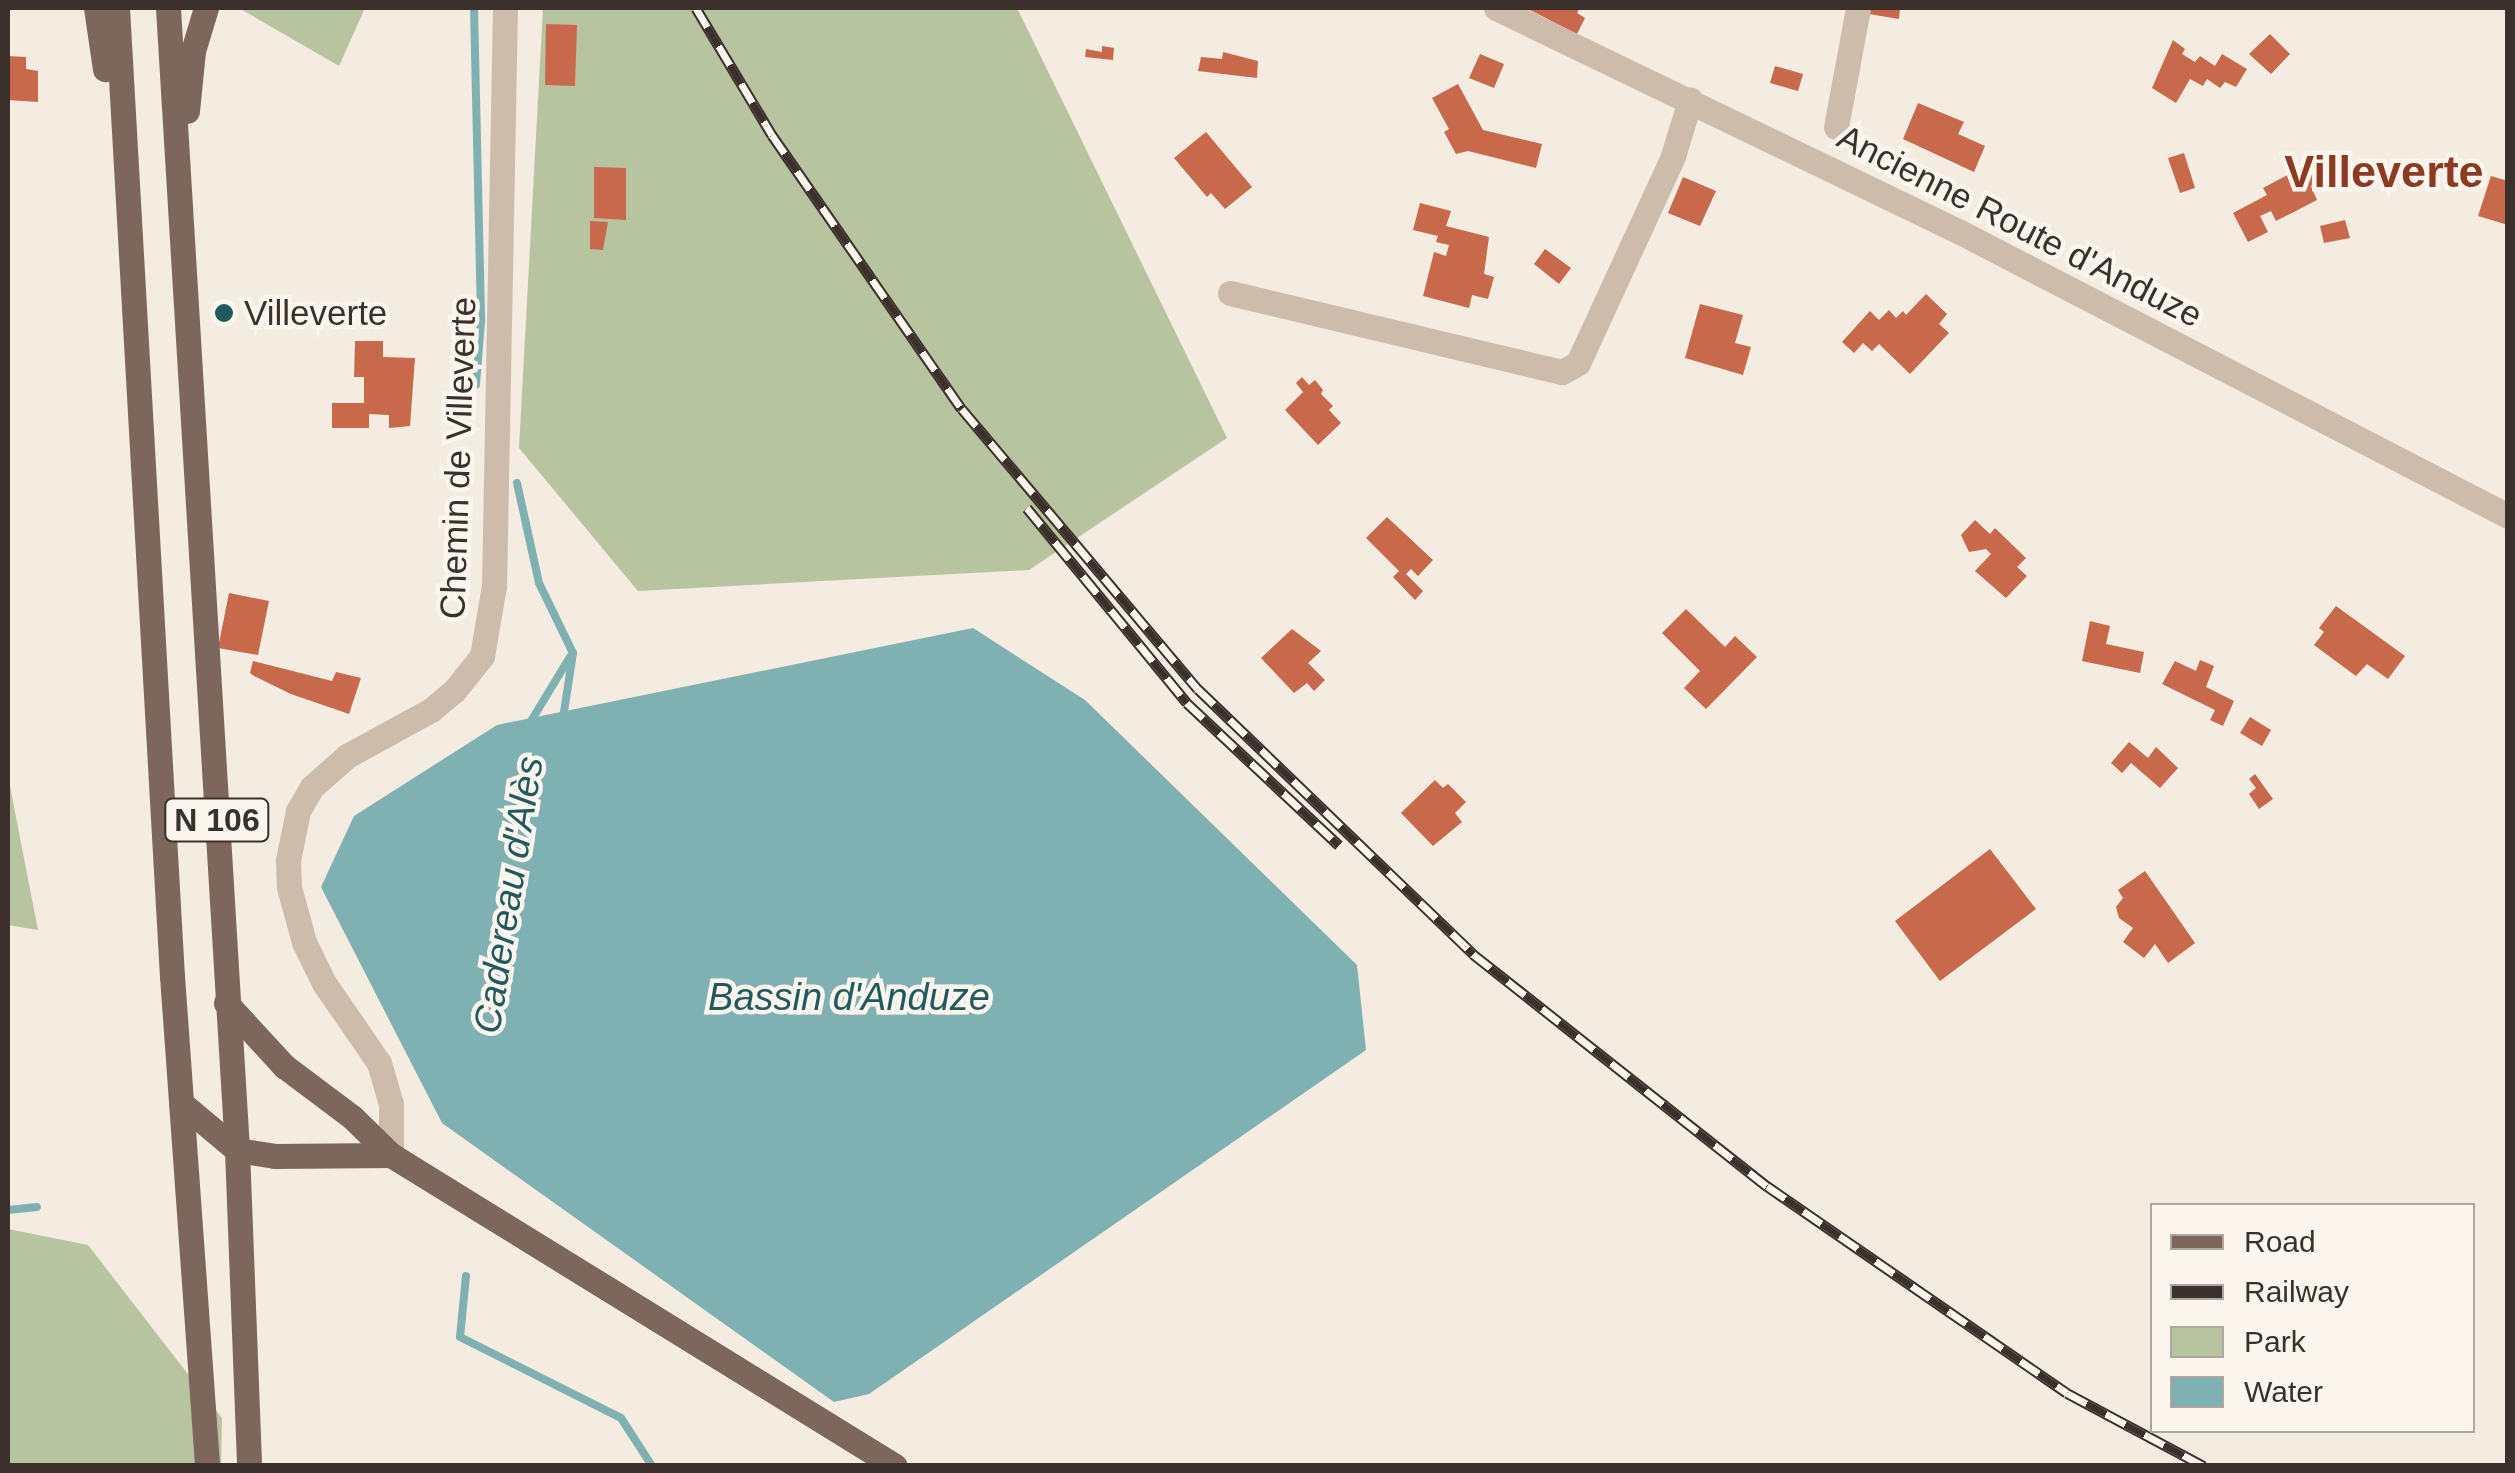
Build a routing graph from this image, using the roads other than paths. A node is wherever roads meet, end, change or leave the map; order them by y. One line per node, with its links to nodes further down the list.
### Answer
1 (96, 8): 11 (main road)
2 (117, 8): 11 (main road, N 106)
3 (168, 8): 10 (main road, N 106)
4 (206, 8): 10 (main road)
5 (505, 8): 17 (street, Chemin de Villeverte)
6 (1496, 8): 8 (street, Ancienne Route d'Anduze)
7 (1858, 8): 9 (street)
8 (1690, 100): 12 (street); 13 (street, Ancienne Route d'Anduze)
9 (1836, 128)
10 (180, 175): 14 (main road, N 106)
11 (127, 227): 15 (main road, N 106)
12 (1230, 293)
13 (2508, 516)
14 (226, 1003): 16 (main road, N 106); 17 (main road)
15 (182, 1102): 16 (main road); 18 (main road, N 106)
16 (238, 1150): 17 (main road); 19 (main road, N 106)
17 (391, 1155): 20 (main road)
18 (207, 1466)
19 (249, 1466)
20 (895, 1466)

